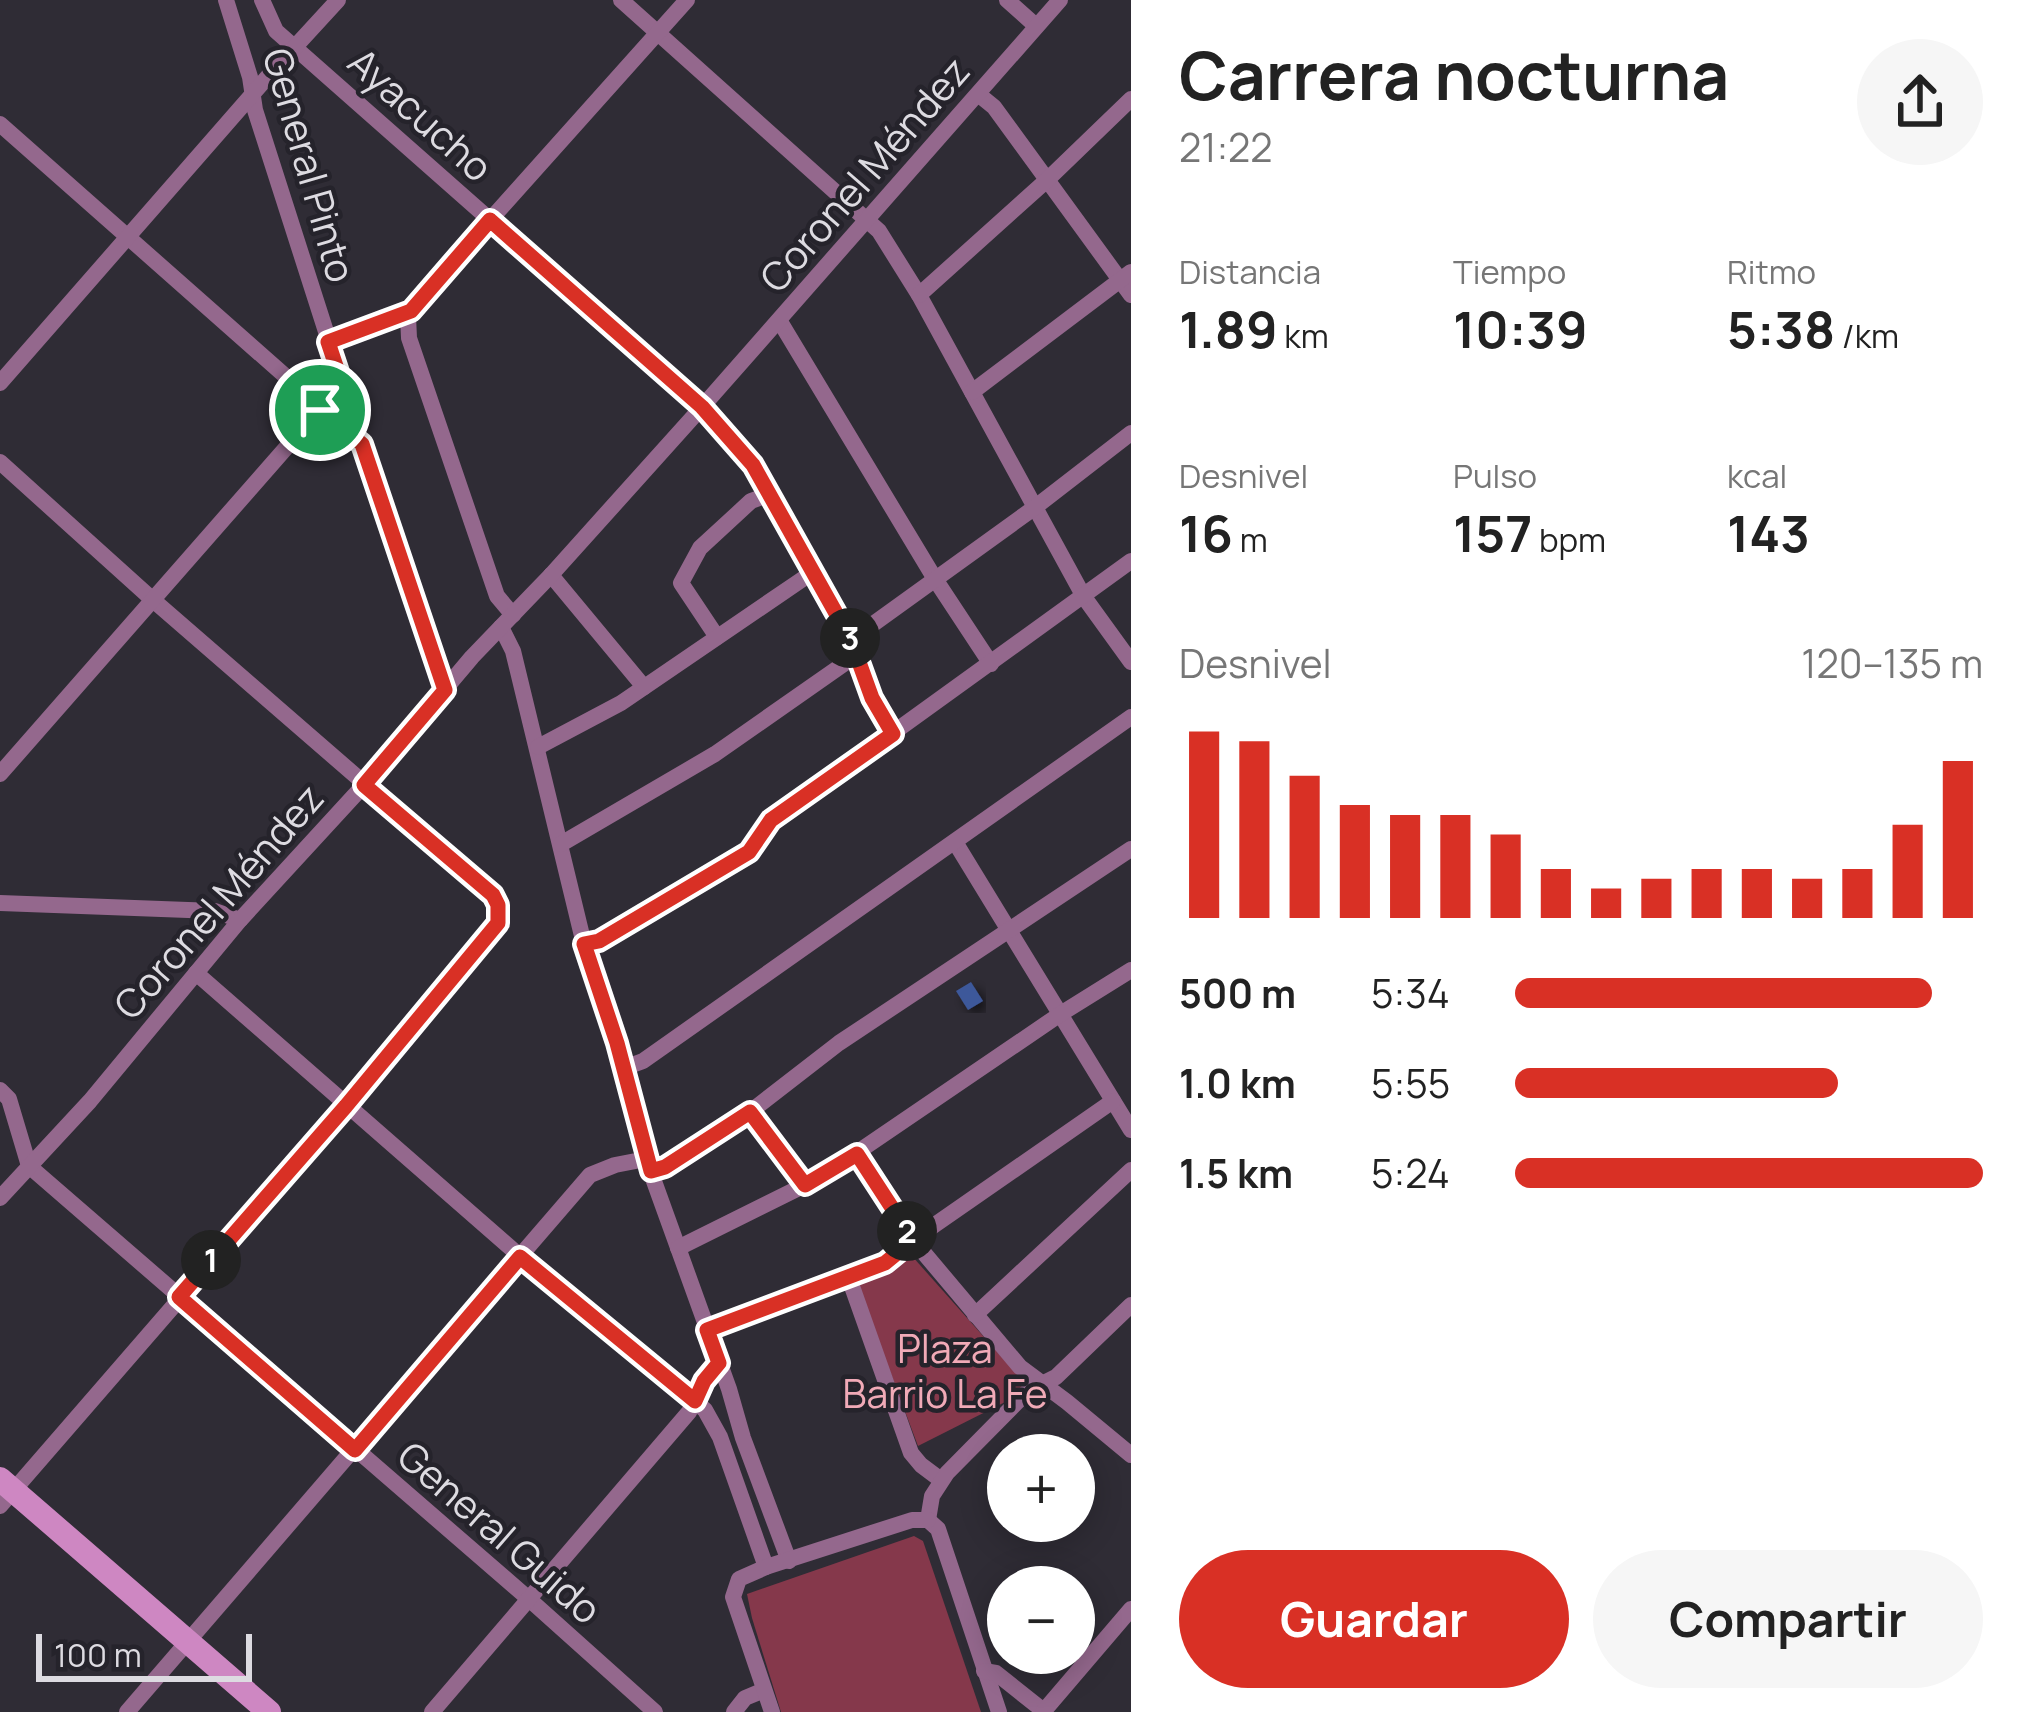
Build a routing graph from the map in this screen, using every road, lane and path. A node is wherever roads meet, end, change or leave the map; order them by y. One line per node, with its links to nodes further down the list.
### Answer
1 (226, 0): 12 (street, General Pinto)
2 (262, 0): 10 (street, Ayacucho)
3 (338, 0): 10 (street)
4 (621, 0): 9 (street)
5 (686, 0): 9 (street)
6 (1007, 0): 8 (street)
7 (1060, 0): 8 (street, Coronel Méndez)
8 (1036, 26): 11 (street, Coronel Méndez)
9 (658, 33): 16 (street); 17 (street)
10 (296, 47): 12 (street); 17 (street, Ayacucho)
11 (978, 94): 15 (street); 16 (street, Coronel Méndez)
12 (253, 96): 18 (street); 23 (street, General Pinto)
13 (1131, 99): 15 (street)
14 (0, 124): 18 (street)
15 (1047, 180): 19 (street); 20 (street)
16 (869, 219): 20 (street); 22 (street, Coronel Méndez)
17 (490, 220): 21 (street); 27 (street, Ayacucho)
18 (128, 236): 24 (street); 28 (street)
19 (1128, 282): 26 (street)
20 (919, 295): 26 (street)
21 (409, 318): 23 (street); 40 (street)
22 (779, 320): 27 (street, Coronel Méndez); 37 (street)
23 (328, 342): 25 (street, General Pinto)
24 (0, 383)
25 (342, 384): 28 (street); 30 (street, General Pinto)
26 (972, 392): 33 (street)
27 (702, 407): 32 (street, Ayacucho); 36 (street, Coronel Méndez)
28 (320, 410): 30 (street); 39 (street)
29 (1131, 433): 33 (street)
30 (362, 444): 46 (street, General Pinto)
31 (0, 462): 39 (street)
32 (770, 494): 35 (street, Ayacucho); 41 (street)
33 (1034, 508): 37 (street); 38 (street)
34 (1131, 561): 38 (street)
35 (813, 572): 41 (street); 42 (street, Ayacucho)
36 (551, 575): 40 (street, Coronel Méndez); 45 (street)
37 (934, 579): 42 (street); 44 (street)
38 (1084, 597): 43 (street); 44 (street)
39 (153, 600): 50 (street); 51 (street)
40 (507, 621): 46 (street, Coronel Méndez); 49 (street)
41 (717, 637): 45 (street)
42 (854, 647): 48 (street, Ayacucho); 53 (street)
43 (1131, 662)
44 (991, 664): 48 (street)
45 (644, 687): 49 (street)
46 (445, 690): 51 (street, Coronel Méndez)
47 (1131, 717): 52 (street)
48 (893, 734): 58 (street)
49 (538, 747): 53 (street)
50 (0, 774)
51 (364, 785): 56 (street, Coronel Méndez); 65 (street)
52 (955, 842): 57 (street); 62 (street)
53 (561, 844): 58 (street)
54 (1131, 849): 57 (street)
55 (0, 903): 56 (street)
56 (240, 920): 60 (street, Coronel Méndez)
57 (1009, 930): 61 (street); 66 (street)
58 (584, 944): 62 (street)
59 (1131, 970): 61 (street)
60 (196, 973): 65 (street); 70 (street, Coronel Méndez)
61 (1062, 1013): 64 (street); 68 (street)
62 (624, 1069): 69 (street)
63 (0, 1090): 70 (street)
64 (1121, 1103): 67 (street); 74 (street)
65 (346, 1106): 76 (street); 78 (street)
66 (750, 1112): 69 (street); 72 (street)
67 (1131, 1130)
68 (857, 1154): 72 (street); 74 (street)
69 (648, 1165): 75 (street); 76 (street)
70 (29, 1166): 73 (street, Coronel Méndez); 78 (street, General Guido)
71 (1131, 1170): 80 (street)
72 (805, 1185): 75 (street)
73 (0, 1198)
74 (913, 1240): 77 (street); 80 (street)
75 (678, 1248): 81 (street)
76 (520, 1257): 84 (street); 85 (street)
77 (849, 1278): 81 (street); 87 (street)
78 (179, 1297): 85 (street, General Guido); 88 (street)
79 (1131, 1305): 83 (street)
80 (975, 1315): 83 (street)
81 (707, 1330): 82 (street)
82 (719, 1363): 84 (street); 90 (street)
83 (1042, 1384): 86 (street); 87 (street)
84 (695, 1401): 91 (street); 92 (street)
85 (355, 1450): 92 (street, General Guido); 94 (street)
86 (1131, 1455)
87 (941, 1480): 89 (street)
88 (4, 1492): 94 (main road)
89 (928, 1520): 90 (street); 95 (street)
90 (789, 1561): 91 (street)
91 (766, 1567): 96 (street)
92 (530, 1600): 99 (street); 100 (street, General Guido)
93 (1131, 1609): 104 (street)
94 (187, 1642): 97 (street); 98 (main road)
95 (984, 1671): 103 (street); 104 (street)
96 (764, 1690): 101 (street); 102 (street)
97 (127, 1712)
98 (268, 1712)
99 (432, 1712)
100 (656, 1712)
101 (734, 1712)
102 (772, 1712)
103 (999, 1712)
104 (1044, 1712)

